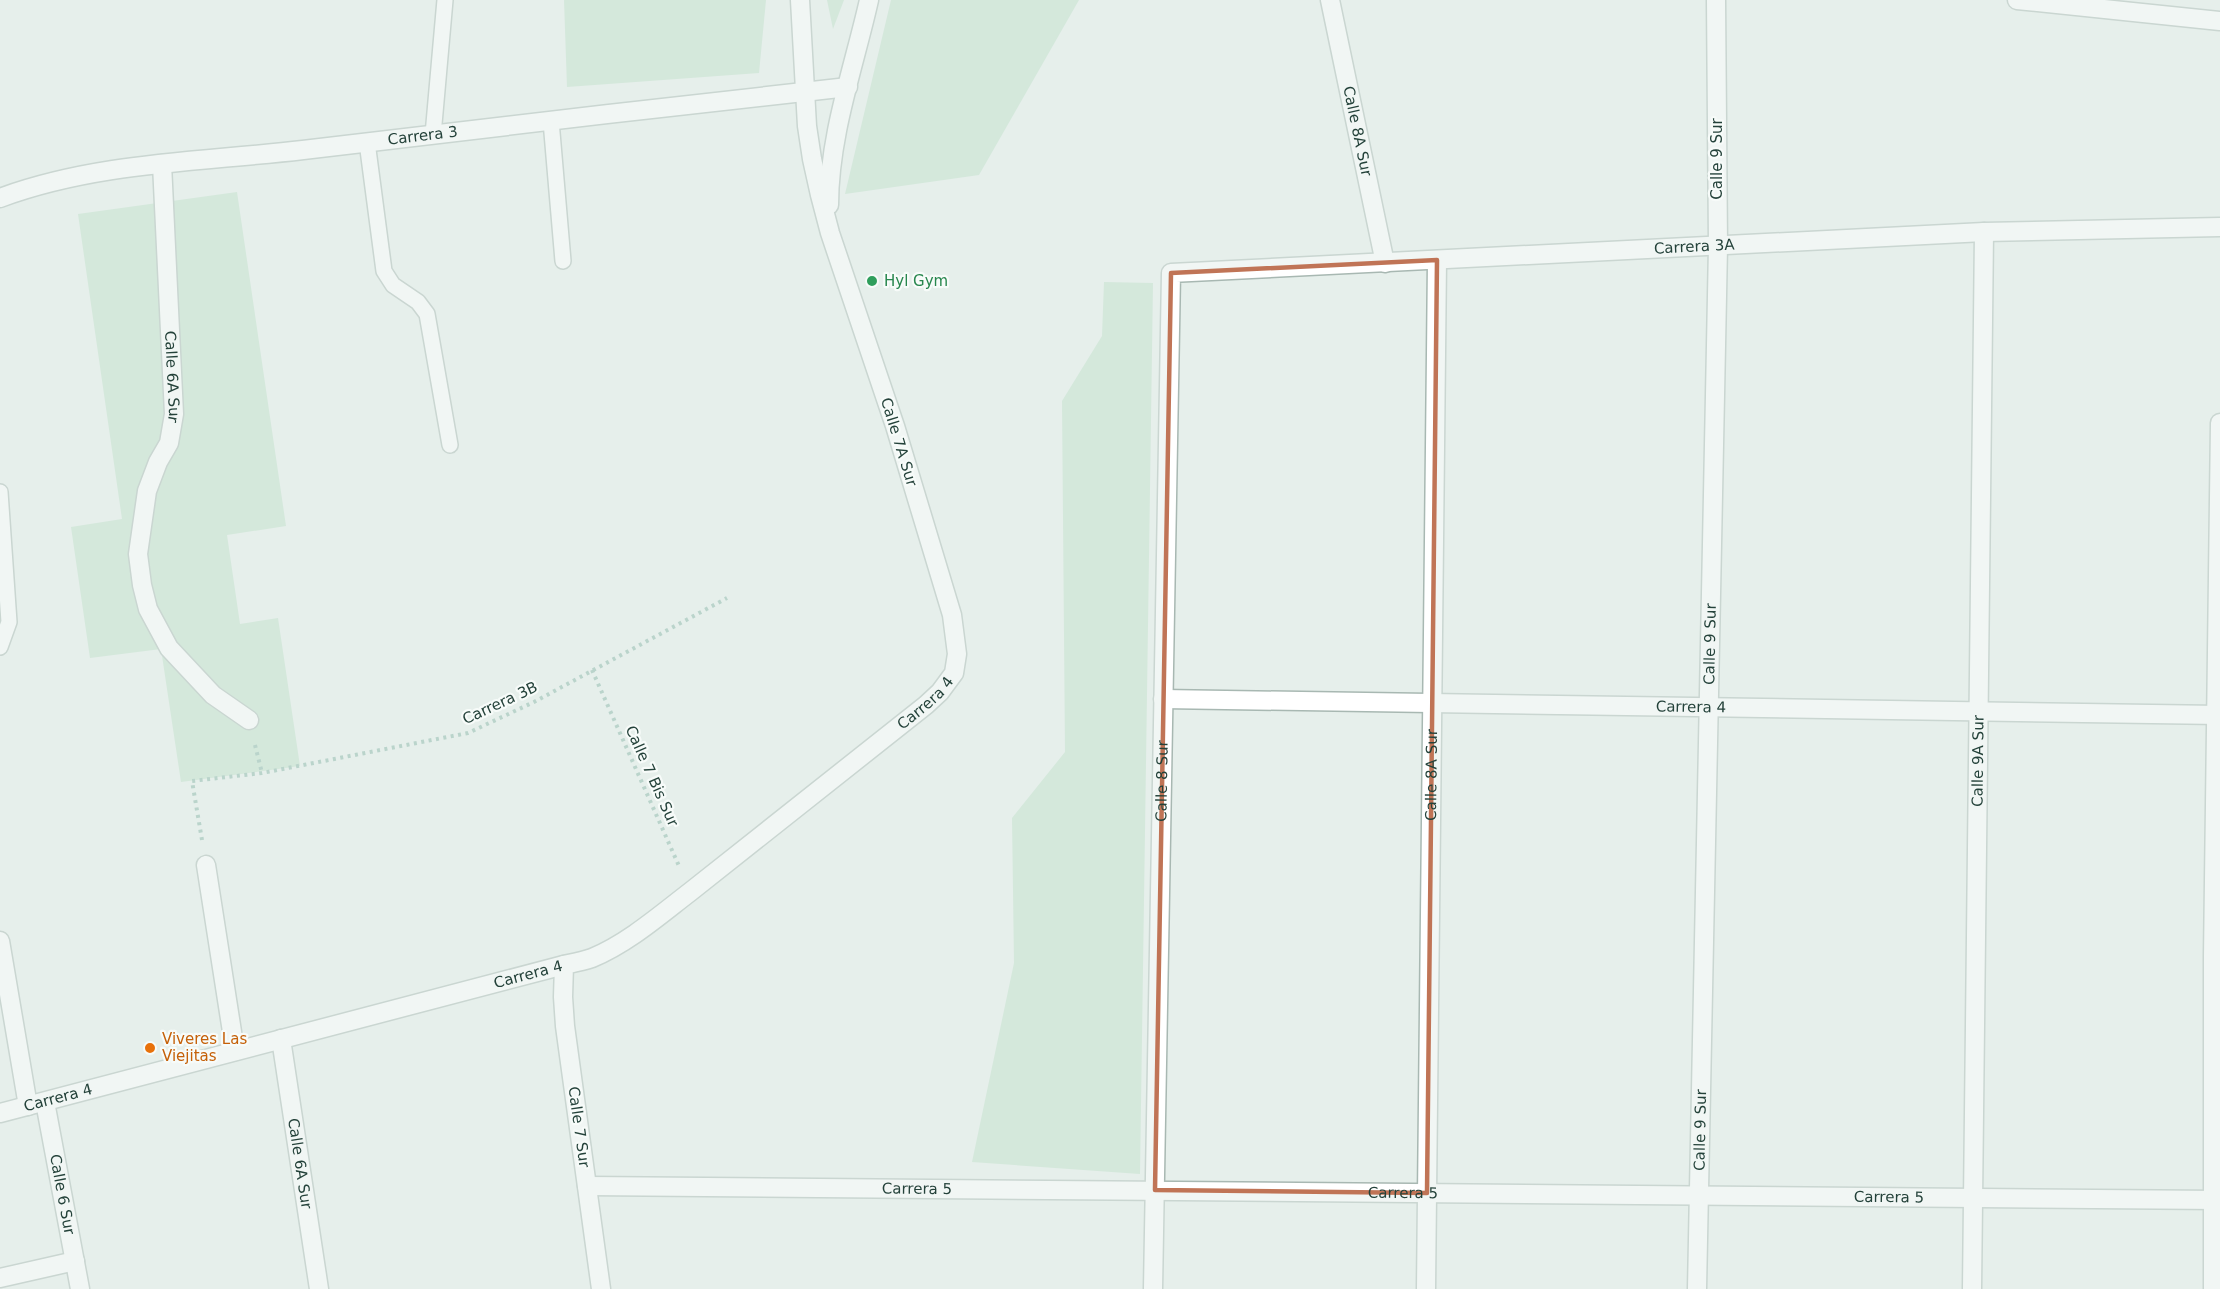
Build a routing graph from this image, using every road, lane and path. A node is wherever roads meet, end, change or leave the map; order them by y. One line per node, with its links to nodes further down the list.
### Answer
1 (445, 0): 11 (lane)
2 (800, 0): 9 (street, Calle 7A Sur)
3 (869, 0): 8 (street, Calle 7A Sur)
4 (1330, 0): 21 (street, Calle 8A Sur)
5 (1716, 0): 18 (street, Calle 9 Sur)
6 (2017, 0): 7 (street)
7 (2220, 21)
8 (848, 87): 9 (street, Carrera 3); 17 (street, Calle 7A Sur)
9 (804, 92): 10 (street, Carrera 3); 17 (street, Calle 7A Sur)
10 (551, 122): 11 (street, Carrera 3); 20 (lane)
11 (433, 135): 12 (street, Carrera 3)
12 (367, 142): 13 (street, Carrera 3); 24 (lane)
13 (162, 164): 14 (street, Carrera 3); 35 (street, Calle 6A Sur)
14 (0, 198)
15 (2220, 227): 16 (street, Carrera 3A)
16 (1984, 232): 18 (street, Carrera 3A); 33 (street, Calle 9A Sur)
17 (830, 233): 28 (street, Calle 7A Sur)
18 (1718, 246): 19 (street, Carrera 3A); 32 (street, Calle 9 Sur)
19 (1437, 260): 21 (street, Carrera 3A); 31 (street, Calle 8A Sur)
20 (563, 261)
21 (1384, 262): 22 (street, Carrera 3A)
22 (1171, 273): 30 (street, Calle 8 Sur)
23 (2220, 423): 34 (street)
24 (450, 445)
25 (0, 492): 27 (lane)
26 (727, 598): 29 (path, Carrera 3B)
27 (0, 647)
28 (957, 654): 37 (street, Carrera 4)
29 (592, 670): 36 (path, Carrera 3B); 37 (path, Calle 7 Bis Sur)
30 (1163, 699): 31 (street, Carrera 4); 45 (street, Calle 8 Sur)
31 (1432, 703): 32 (street, Carrera 4); 46 (street, Calle 8A Sur)
32 (1709, 707): 33 (street, Carrera 4); 47 (street, Calle 9 Sur)
33 (1979, 711): 34 (street, Carrera 4); 48 (street, Calle 9A Sur)
34 (2218, 715): 49 (street)
35 (249, 720)
36 (206, 865): 41 (street)
37 (690, 892): 39 (street, Carrera 4)
38 (0, 941): 42 (street, Calle 6 Sur)
39 (564, 965): 40 (street, Carrera 4); 44 (street, Calle 7 Sur)
40 (281, 1039): 41 (street, Carrera 4); 53 (street, Calle 6A Sur)
41 (235, 1051): 42 (street, Carrera 4)
42 (37, 1104): 43 (street, Carrera 4); 50 (street, Calle 6 Sur)
43 (0, 1113)
44 (587, 1186): 45 (street, Carrera 5); 54 (street, Calle 7 Sur)
45 (1155, 1191): 46 (street, Carrera 5); 55 (street, Calle 8 Sur)
46 (1427, 1193): 47 (street, Carrera 5); 56 (street, Calle 8A Sur)
47 (1699, 1196): 48 (street, Carrera 5); 57 (street, Calle 9 Sur)
48 (1973, 1198): 49 (street, Carrera 5); 58 (street, Calle 9A Sur)
49 (2217, 1200): 59 (street)
50 (75, 1261): 51 (street); 52 (street, Calle 6 Sur)
51 (0, 1278)
52 (80, 1289)
53 (320, 1289)
54 (602, 1289)
55 (1153, 1289)
56 (1426, 1289)
57 (1697, 1289)
58 (1972, 1289)
59 (2213, 1289)

